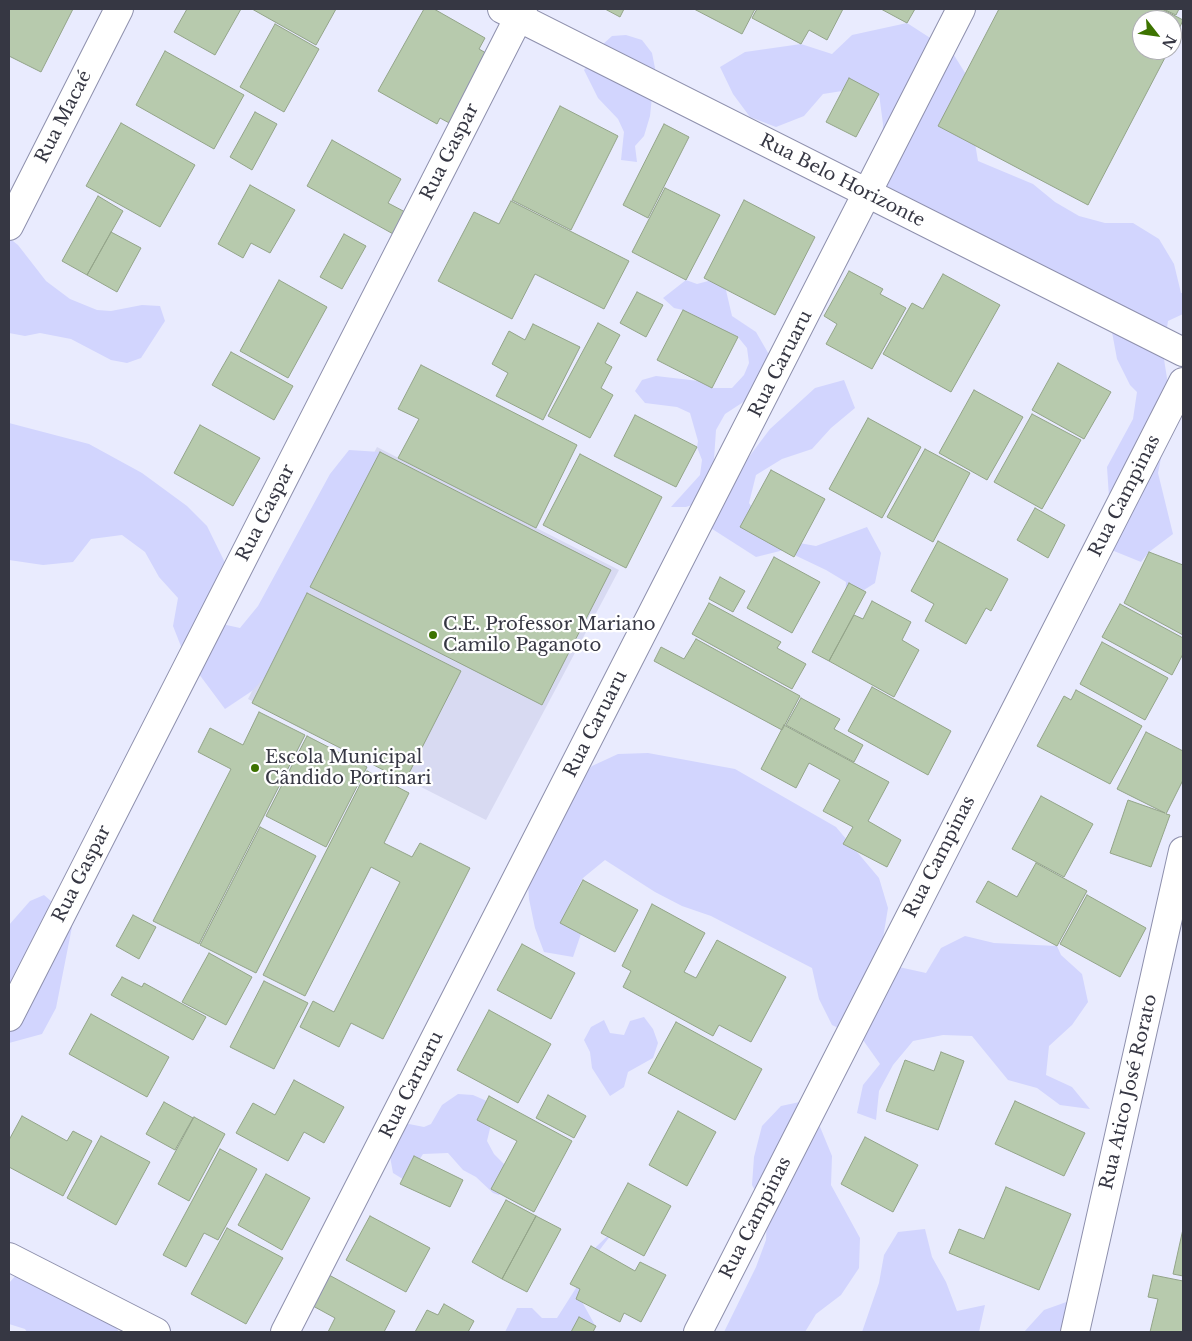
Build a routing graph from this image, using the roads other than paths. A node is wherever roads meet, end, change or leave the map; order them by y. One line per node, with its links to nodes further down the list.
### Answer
1 (119, 9): 5 (street, Rua Macaé)
2 (961, 9): 4 (street, Rua Caruaru)
3 (514, 12): 4 (street, Rua Belo Horizonte); 9 (street, Rua Gaspar)
4 (868, 194): 6 (street, Rua Belo Horizonte); 12 (street, Rua Caruaru)
5 (9, 226)
6 (1183, 352)
7 (1183, 382): 13 (street, Rua Campinas)
8 (1183, 851): 14 (street, Rua Atico José Rorato)
9 (9, 1017)
10 (9, 1257): 11 (street)
11 (156, 1332)
12 (285, 1332)
13 (698, 1332)
14 (1075, 1332)

